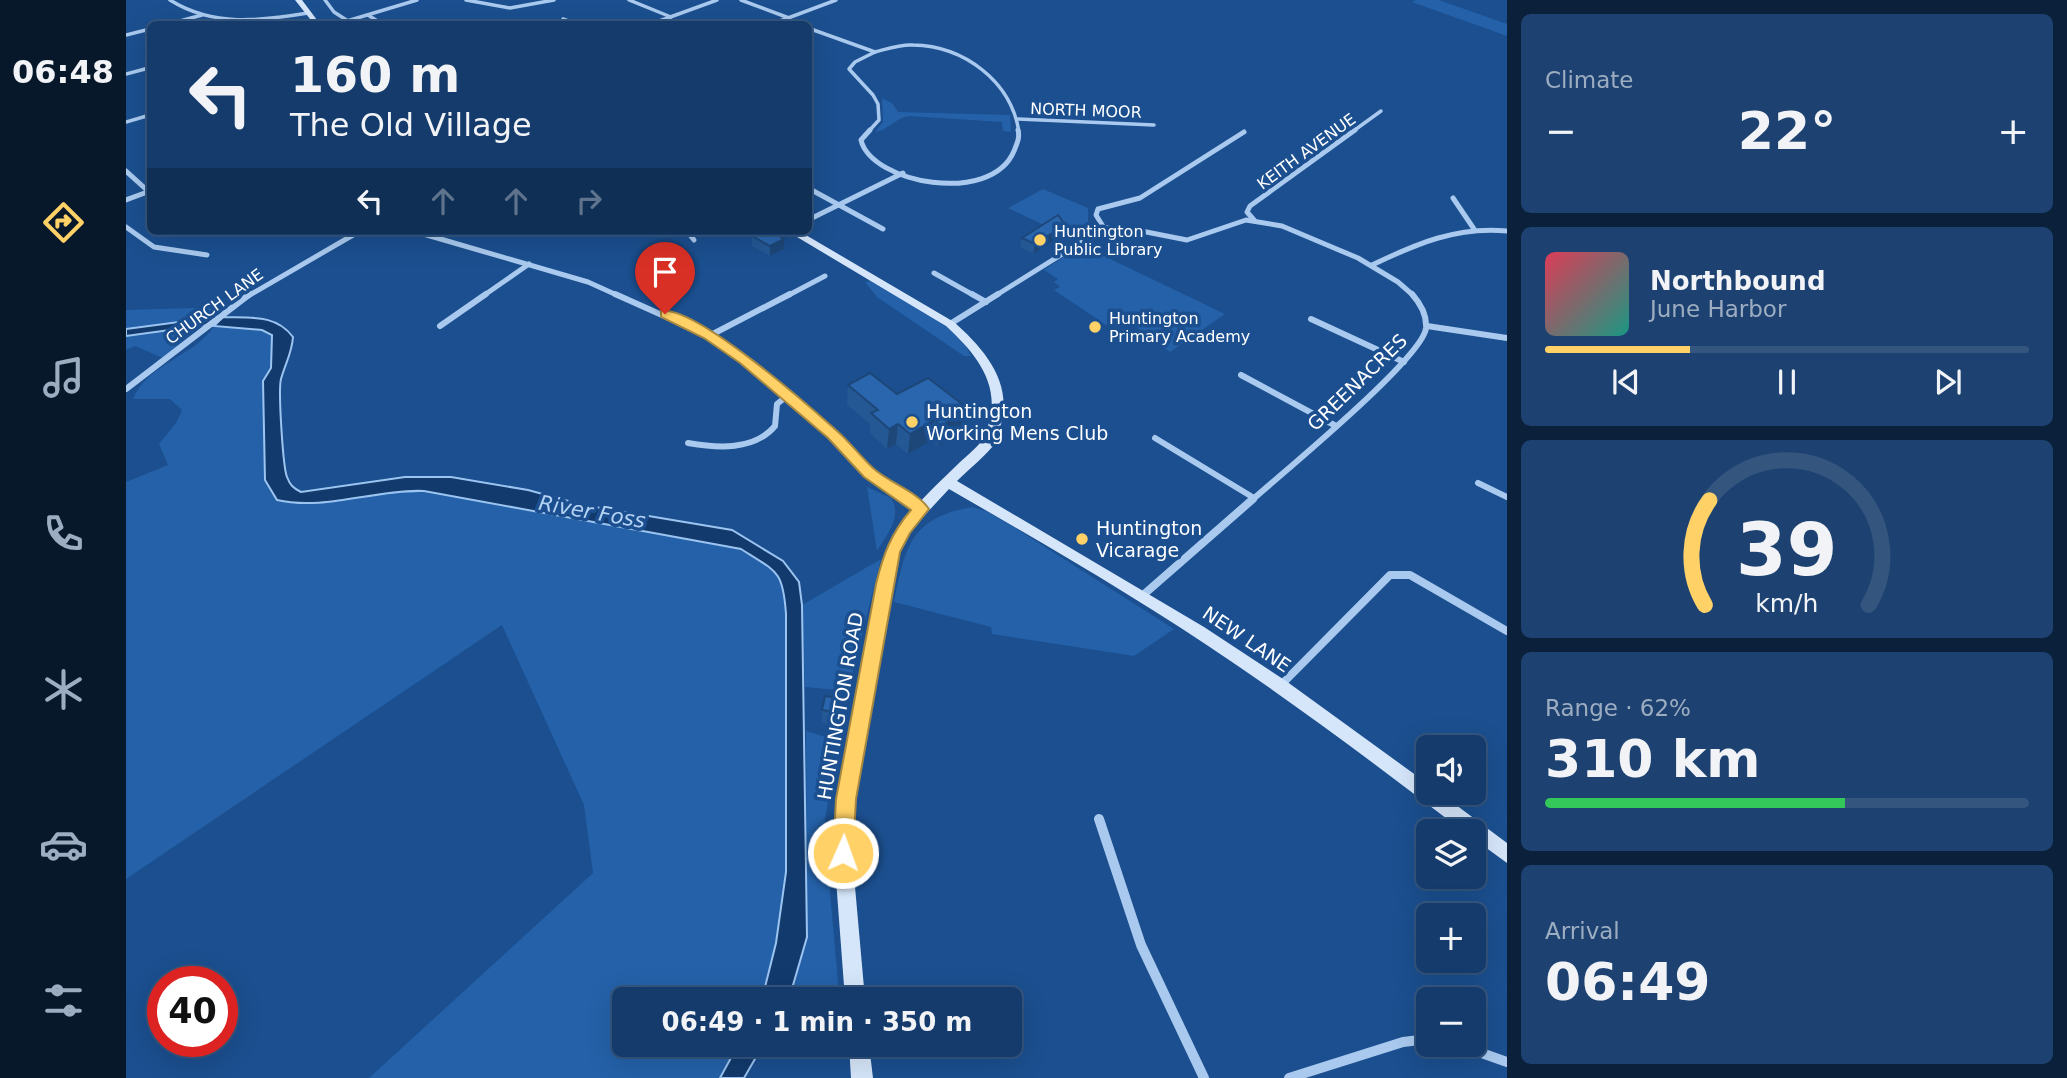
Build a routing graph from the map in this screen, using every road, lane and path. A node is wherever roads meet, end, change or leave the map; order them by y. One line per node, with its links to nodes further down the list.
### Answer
1 (170, 0): 12 (street)
2 (298, 0): 11 (street)
3 (325, 0): 20 (street)
4 (417, 0): 13 (street)
5 (466, 0): 6 (street)
6 (554, 0)
7 (629, 0): 14 (street)
8 (717, 0): 14 (street)
9 (741, 0): 15 (street)
10 (836, 0): 15 (street)
11 (308, 13): 16 (street); 19 (street)
12 (202, 15): 16 (street); 18 (street)
13 (368, 15): 21 (street); 22 (street)
14 (671, 17): 24 (street)
15 (788, 18): 25 (street); 26 (street)
16 (252, 19)
17 (563, 19): 23 (street)
18 (180, 21)
19 (315, 21)
20 (347, 21)
21 (351, 21)
22 (377, 21)
23 (568, 21)
24 (660, 21)
25 (780, 21)
26 (794, 21)
27 (812, 28): 30 (street)
28 (147, 30): 29 (street)
29 (126, 35)
30 (875, 52): 35 (street, NORTH MOOR); 40 (street, NORTH MOOR)
31 (147, 68): 32 (street)
32 (126, 74)
33 (1381, 111): 48 (street, KEITH AVENUE)
34 (147, 116): 36 (street)
35 (1018, 120): 37 (street, NORTH MOOR); 40 (street, NORTH MOOR)
36 (126, 122)
37 (1154, 125)
38 (1244, 132): 50 (street)
39 (126, 171): 41 (street)
40 (903, 173): 46 (street)
41 (147, 189)
42 (812, 190): 46 (street)
43 (147, 192): 45 (street)
44 (1453, 198): 52 (street)
45 (126, 200)
46 (839, 205): 47 (street); 51 (street)
47 (812, 218)
48 (1254, 220): 50 (street, KEITH AVENUE); 61 (street, GREENACRES)
49 (126, 227): 59 (street)
50 (1104, 228): 64 (street)
51 (883, 229)
52 (1474, 229): 53 (street); 61 (street)
53 (1507, 231)
54 (353, 235): 73 (street, CHURCH LANE)
55 (427, 235): 60 (street)
56 (690, 235): 58 (street)
57 (799, 235): 66 (street, HUNTINGTON ROAD)
58 (694, 240)
59 (207, 255)
60 (529, 264): 67 (street); 69 (street)
61 (1371, 265): 68 (street, GREENACRES)
62 (934, 273): 64 (street)
63 (825, 276): 69 (street)
64 (986, 302): 66 (street)
65 (1311, 319): 71 (street)
66 (950, 324): 78 (street, HUNTINGTON ROAD)
67 (440, 326)
68 (1427, 326): 70 (street); 71 (street, GREENACRES)
69 (709, 335): 74 (street)
70 (1507, 338)
71 (1404, 362): 75 (street, GREENACRES)
72 (1241, 375): 75 (street)
73 (126, 389)
74 (787, 396): 77 (street); 82 (street)
75 (1336, 426): 80 (street, GREENACRES)
76 (1155, 439): 80 (street)
77 (688, 443)
78 (948, 482): 82 (street, HUNTINGTON ROAD); 83 (street, NEW LANE)
79 (1478, 483): 81 (street)
80 (1254, 498): 83 (street, GREENACRES)
81 (1507, 498)
82 (921, 509): 88 (street, HUNTINGTON ROAD)
83 (1142, 596): 85 (street, NEW LANE)
84 (1507, 631): 85 (street)
85 (1280, 686): 87 (street, NEW LANE)
86 (1099, 819): 94 (street)
87 (1507, 854)
88 (854, 987)
89 (1416, 1040): 95 (street)
90 (1486, 1055): 92 (street)
91 (860, 1057): 93 (street)
92 (1507, 1062)
93 (862, 1078)
94 (1204, 1078)
95 (1289, 1078)

